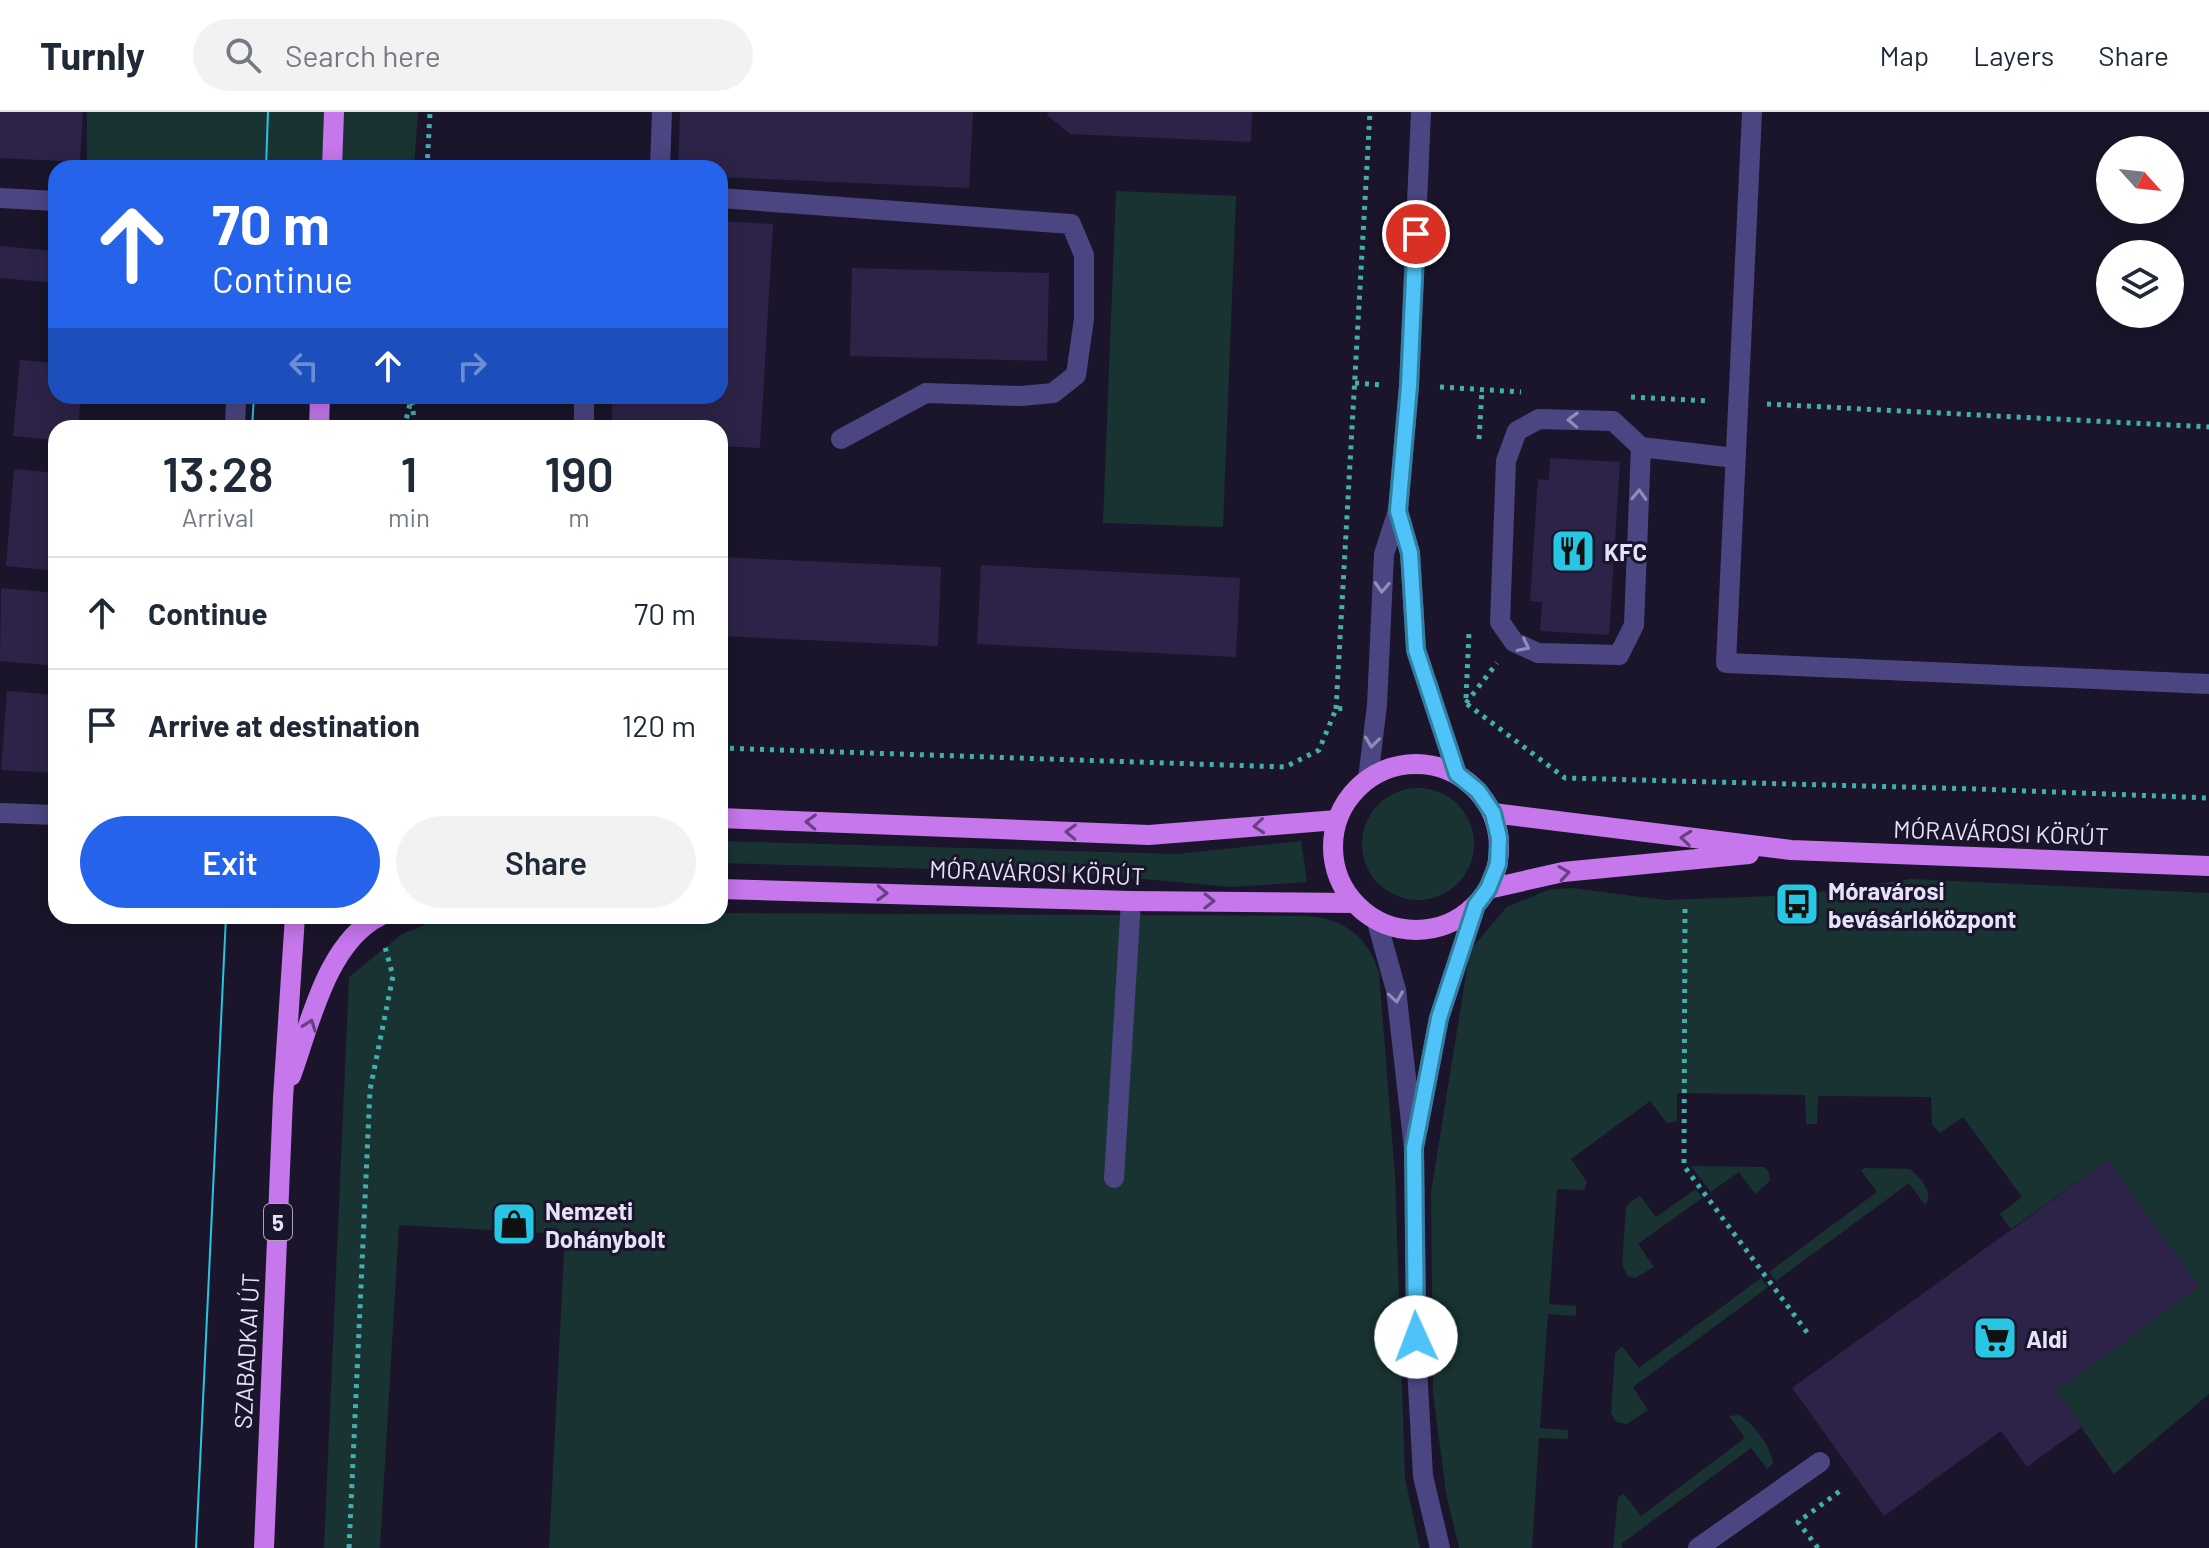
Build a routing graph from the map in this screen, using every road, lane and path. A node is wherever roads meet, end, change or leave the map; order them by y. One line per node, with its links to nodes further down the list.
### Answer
1 (334, 112): 7 (main road)
2 (430, 112): 8 (path)
3 (662, 112): 9 (street)
4 (1370, 112): 13 (path)
5 (1421, 112): 14 (street)
6 (1752, 112): 17 (street)
7 (332, 160)
8 (427, 160)
9 (660, 160)
10 (0, 198): 12 (street)
11 (728, 199): 19 (street)
12 (48, 201)
13 (1355, 383): 14 (path); 26 (path)
14 (1409, 386): 15 (path); 22 (street)
15 (1527, 392)
16 (1617, 396): 17 (path)
17 (1738, 403): 18 (path); 21 (street)
18 (2209, 427)
19 (841, 439)
20 (1641, 447): 21 (street); 23 (street, one-way to 20); 23 (street, one-way to 23)
21 (1735, 458): 24 (street)
22 (1398, 511): 27 (street); 28 (street, one-way to 28)
23 (1514, 642): 25 (path)
24 (2209, 684)
25 (1466, 703)
26 (1336, 709)
27 (1457, 774): 28 (main road); 30 (main road)
28 (1368, 779): 33 (main road)
29 (0, 813): 31 (street)
30 (1493, 813): 34 (main road, MÓRAVÁROSI KÖRÚT, one-way to 30); 37 (main road)
31 (48, 815)
32 (728, 818): 33 (main road, MÓRAVÁROSI KÖRÚT, one-way to 32)
33 (1337, 820): 39 (main road)
34 (1791, 850): 35 (main road, MÓRAVÁROSI KÖRÚT); 37 (main road, MÓRAVÁROSI KÖRÚT, one-way to 34)
35 (2209, 866)
36 (728, 889): 38 (main road, MÓRAVÁROSI KÖRÚT, one-way to 38)
37 (1482, 897): 41 (main road); 46 (street)
38 (1131, 901): 39 (main road, MÓRAVÁROSI KÖRÚT, one-way to 39); 47 (street)
39 (1353, 903): 41 (main road)
40 (1685, 909): 48 (path)
41 (1377, 922): 46 (street, one-way to 46)
42 (294, 924): 45 (main road, SZABADKAI ÚT / 5)
43 (370, 924): 45 (main road, one-way to 43)
44 (380, 924): 52 (path)
45 (283, 1098): 51 (main road, SZABADKAI ÚT / 5)
46 (1414, 1148): 53 (street)
47 (1114, 1178)
48 (1809, 1335)
49 (1820, 1462): 54 (street)
50 (1840, 1491): 55 (path)
51 (264, 1548)
52 (349, 1548)
53 (1440, 1548)
54 (1698, 1548)
55 (1818, 1548)

